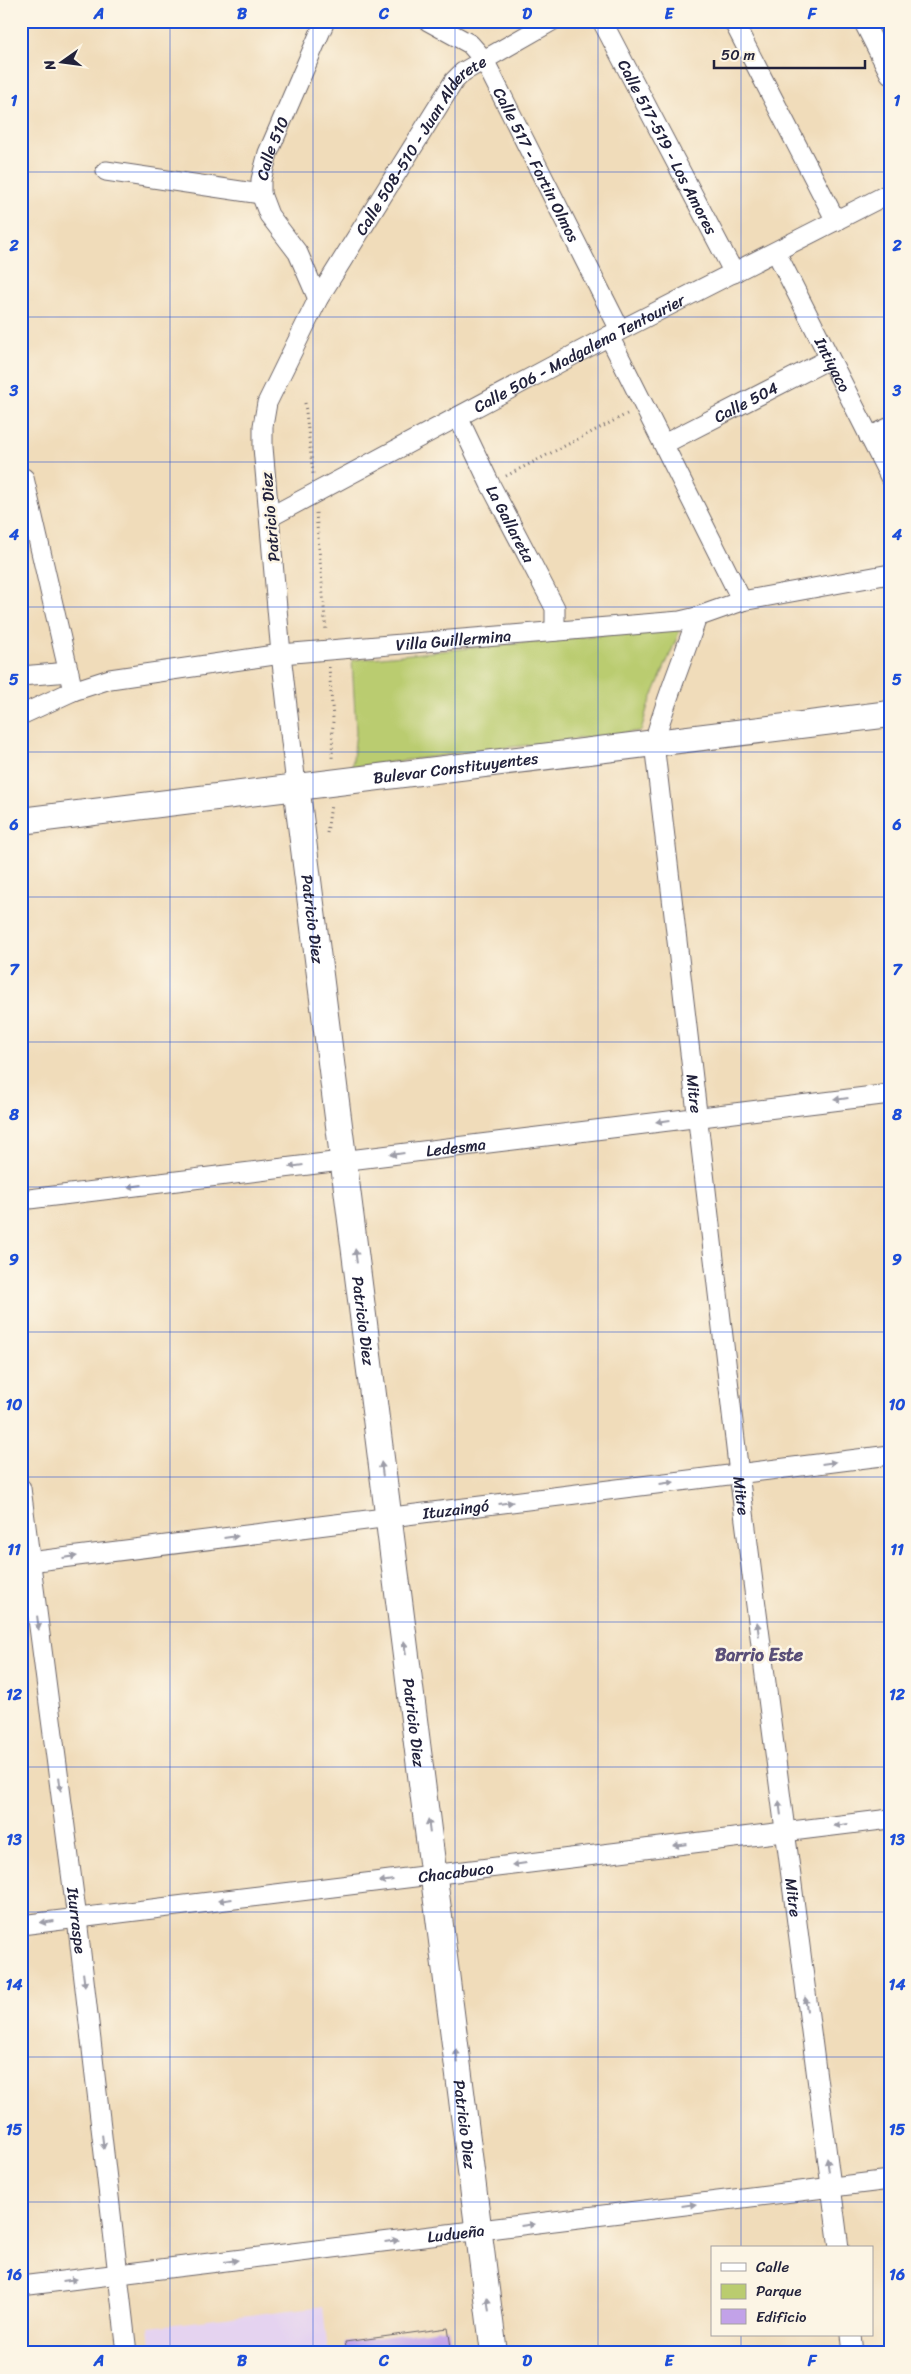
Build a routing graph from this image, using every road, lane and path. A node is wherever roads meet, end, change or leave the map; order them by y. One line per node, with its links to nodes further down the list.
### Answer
1 (324, 21): 11 (street, Calle 510)
2 (428, 21): 7 (street, Calle 517 - Fortin Olmos)
3 (552, 21): 7 (street, Calle 508-510 - Juan Alderete)
4 (602, 21): 14 (street, Calle 517-519 - Los Amores)
5 (733, 21): 12 (street)
6 (863, 21): 8 (street)
7 (484, 60): 15 (street, Calle 508-510 - Juan Alderete); 16 (street, Calle 517 - Fortin Olmos)
8 (890, 74)
9 (106, 171): 11 (street)
10 (890, 193): 12 (street, Calle 506 - Madgalena Tentourier)
11 (261, 194): 15 (street, Calle 510)
12 (836, 221): 13 (street, Calle 506 - Madgalena Tentourier)
13 (776, 252): 14 (street, Calle 506 - Madgalena Tentourier); 17 (street, Intiyaco)
14 (734, 273): 16 (street, Calle 506 - Madgalena Tentourier)
15 (318, 299): 28 (street, Patricio Diez)
16 (615, 333): 19 (street, Calle 517 - Fortin Olmos); 20 (street, Calle 506 - Madgalena Tentourier)
17 (829, 360): 22 (street, Intiyaco); 23 (street, Calle 504)
18 (305, 403): 27 (path)
19 (644, 405): 23 (street, Calle 517 - Fortin Olmos); 26 (path)
20 (458, 417): 26 (street, La Gallareta); 27 (street, Calle 506 - Madgalena Tentourier)
21 (890, 427): 22 (street)
22 (868, 437): 24 (street, Intiyaco)
23 (664, 444): 30 (street, Calle 517 - Fortin Olmos)
24 (890, 477)
25 (24, 478): 35 (street)
26 (490, 484): 32 (street, La Gallareta)
27 (315, 495): 28 (street, Calle 506 - Madgalena Tentourier); 33 (path)
28 (270, 517): 34 (street, Patricio Diez)
29 (890, 574): 30 (street, Villa Guillermina)
30 (742, 600): 31 (street, Villa Guillermina)
31 (697, 617): 32 (street, Villa Guillermina); 40 (street)
32 (555, 631): 33 (street, Villa Guillermina)
33 (327, 650): 34 (street, Villa Guillermina); 41 (path)
34 (281, 654): 37 (street, Villa Guillermina); 42 (street, Patricio Diez)
35 (69, 672): 36 (street); 37 (street)
36 (21, 676)
37 (73, 691): 39 (street, Villa Guillermina)
38 (890, 714): 40 (street, Bulevar Constituyentes)
39 (21, 715)
40 (654, 743): 41 (street, Bulevar Constituyentes); 46 (street, Mitre)
41 (331, 781): 42 (street, Bulevar Constituyentes); 44 (path)
42 (296, 786): 43 (street, Bulevar Constituyentes); 47 (street, Patricio Diez)
43 (21, 820)
44 (326, 836)
45 (890, 1094): 46 (street, Ledesma, one-way to 46)
46 (697, 1117): 47 (street, Ledesma, one-way to 47); 50 (street, Mitre)
47 (344, 1160): 48 (street, Ledesma, one-way to 48); 52 (street, Patricio Diez, one-way to 47)
48 (21, 1200)
49 (890, 1455): 50 (street, Ituzaingó, one-way to 49)
50 (739, 1474): 52 (street, Ituzaingó, one-way to 50); 55 (street, Mitre, one-way to 50)
51 (21, 1488): 53 (street, Iturraspe)
52 (388, 1518): 53 (street, Ituzaingó, one-way to 52); 56 (street, Patricio Diez, one-way to 52)
53 (26, 1563): 57 (street, Iturraspe, one-way to 57)
54 (890, 1819): 55 (street, Chacabuco, one-way to 55)
55 (784, 1832): 56 (street, Chacabuco, one-way to 56); 60 (street, Mitre, one-way to 55)
56 (435, 1875): 57 (street, Chacabuco, one-way to 57); 61 (street, Patricio Diez, one-way to 56)
57 (77, 1919): 58 (street, Chacabuco, one-way to 58); 63 (street, Iturraspe, one-way to 63)
58 (21, 1925)
59 (890, 2180): 60 (street, Ludueña)
60 (831, 2187): 61 (street, Ludueña, one-way to 60); 62 (street, Mitre)
61 (479, 2230): 63 (street, Ludueña, one-way to 61); 67 (street, Patricio Diez, one-way to 61)
62 (839, 2246)
63 (118, 2275): 64 (street, Ludueña, one-way to 63); 66 (street, Iturraspe)
64 (21, 2286)
65 (851, 2336): 68 (street)
66 (127, 2353)
67 (494, 2353)
68 (853, 2353)

